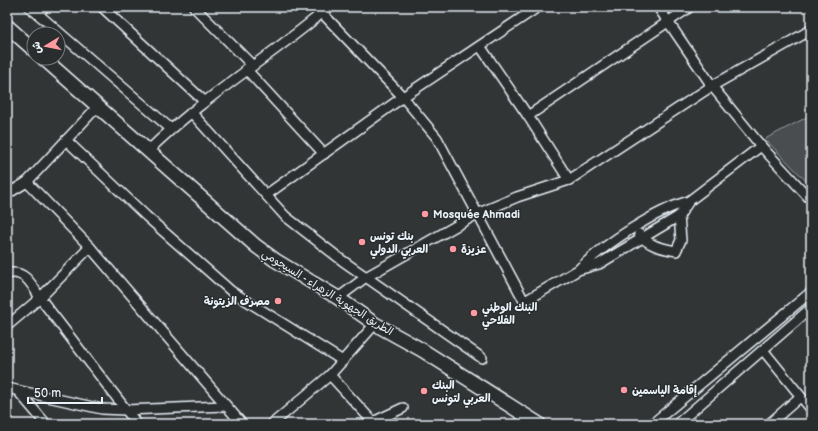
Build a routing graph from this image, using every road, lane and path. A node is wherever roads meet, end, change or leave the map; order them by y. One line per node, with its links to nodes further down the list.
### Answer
1 (29, 7): 8 (street)
2 (102, 7): 19 (street)
3 (194, 7): 16 (street)
4 (329, 7): 9 (street)
5 (538, 7): 14 (street)
6 (658, 7): 10 (street)
7 (690, 7): 10 (street)
8 (41, 10): 23 (street)
9 (322, 13): 16 (street); 18 (street)
10 (668, 22): 17 (street); 22 (street)
11 (7, 26): 13 (main road)
12 (811, 30): 17 (street)
13 (26, 43)
14 (480, 46): 18 (street); 22 (street)
15 (52, 66): 20 (main road, الطريق الجهوية الزهراء - السيجومي)
16 (249, 67): 19 (street); 27 (street)
17 (712, 86): 25 (street); 28 (street)
18 (403, 97): 27 (street); 34 (street)
19 (204, 101): 21 (street)
20 (98, 106): 24 (street); 26 (main road, الطريق الجهوية الزهراء - السيجومي)
21 (191, 112): 23 (street); 31 (street)
22 (528, 116): 28 (street)
23 (171, 129): 26 (street)
24 (66, 140): 29 (street); 50 (street)
25 (761, 146): 32 (street); 33 (street)
26 (149, 150): 44 (main road, الطريق الجهوية الزهراء - السيجومي)
27 (324, 154): 31 (street)
28 (569, 180): 34 (street)
29 (27, 182): 30 (street); 38 (street)
30 (7, 194)
31 (266, 196): 41 (street)
32 (811, 200)
33 (689, 201): 35 (street); 36 (street)
34 (477, 214): 39 (street); 41 (street)
35 (679, 216): 37 (street); 37 (street)
36 (634, 229): 37 (street); 39 (street)
37 (642, 238): 39 (street)
38 (90, 247): 43 (street); 55 (street)
39 (578, 270)
40 (7, 274): 43 (street)
41 (366, 277): 44 (street); 49 (street)
42 (811, 292): 66 (street)
43 (40, 298): 47 (street); 58 (street)
44 (338, 298): 46 (main road, الطريق الجهوية الزهراء - السيجومي)
45 (811, 308): 48 (street)
46 (375, 324): 50 (street); 65 (main road, الطريق الجهوية الزهراء - السيجومي)
47 (7, 326)
48 (763, 350): 54 (street); 67 (street)
49 (482, 358)
50 (343, 360): 51 (street)
51 (330, 375): 59 (street); 64 (street)
52 (7, 388): 53 (street)
53 (18, 391): 58 (street); 61 (street)
54 (800, 397): 57 (street); 60 (street)
55 (225, 406): 58 (street); 63 (street)
56 (403, 408): 59 (street)
57 (811, 409)
58 (126, 410): 62 (street)
59 (373, 423)
60 (774, 423)
61 (46, 424)
62 (137, 424)
63 (242, 424)
64 (272, 424)
65 (539, 424)
66 (652, 424)
67 (677, 424)

